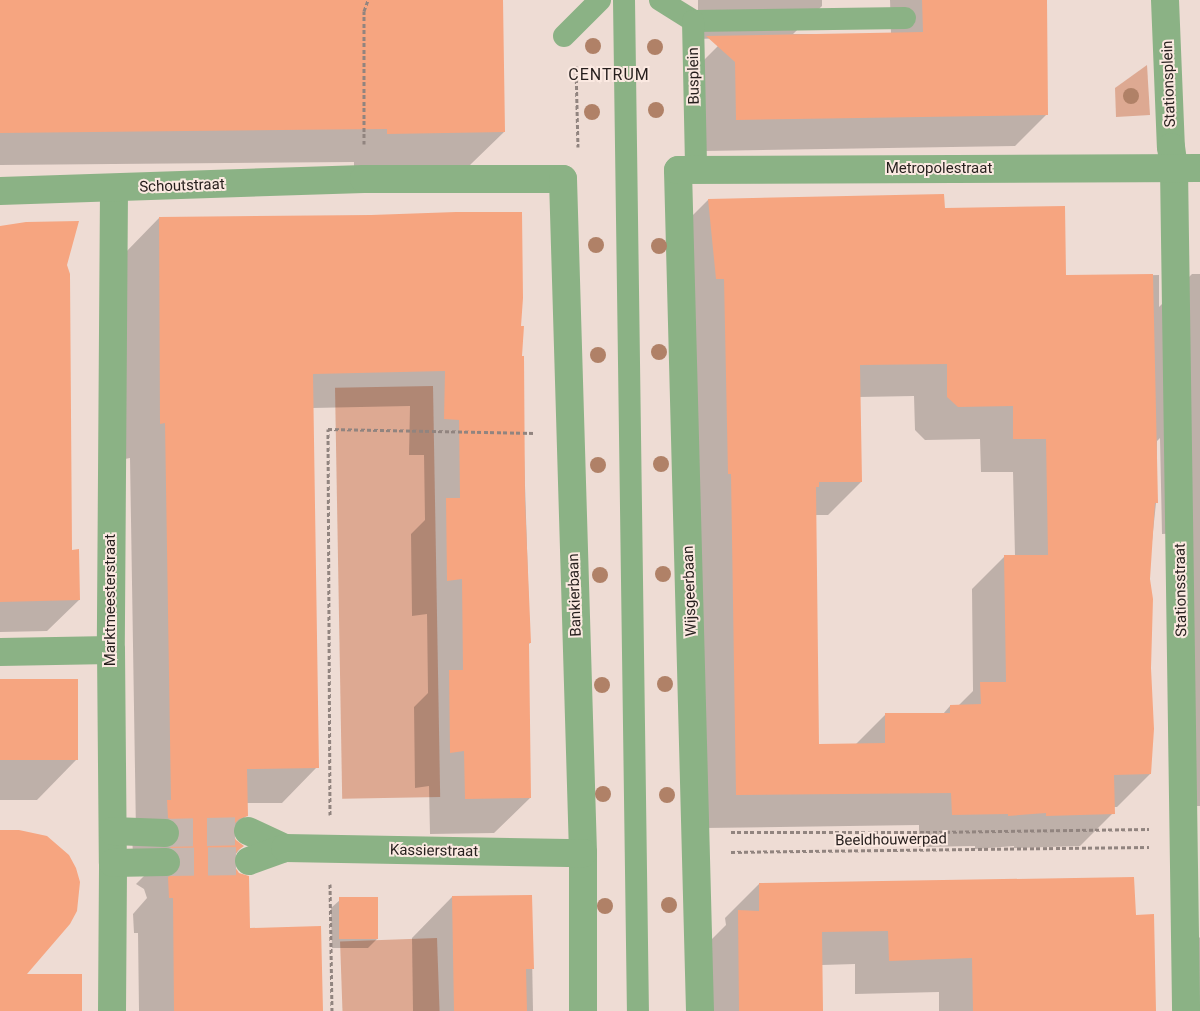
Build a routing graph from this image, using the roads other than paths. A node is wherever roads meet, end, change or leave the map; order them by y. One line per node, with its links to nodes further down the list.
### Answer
1 (600, 0): 7 (lane)
2 (624, 0): 25 (lane)
3 (660, 0): 6 (lane)
4 (1166, 0): 8 (street, Stationsplein)
5 (905, 18): 6 (lane)
6 (693, 21): 9 (lane, Busplein)
7 (569, 31)
8 (1187, 168): 9 (street, Metropolestraat); 27 (street, Stationsstraat)
9 (687, 170): 26 (street, Wijsgeerbaan)
10 (563, 179): 11 (street, Schoutstraat); 19 (street, Bankierbaan)
11 (114, 189): 12 (street, Schoutstraat); 13 (street, Marktmeesterstraat)
12 (0, 191)
13 (111, 650): 14 (street); 15 (street, Marktmeesterstraat)
14 (0, 652)
15 (113, 831): 17 (street); 22 (street, Marktmeesterstraat)
16 (248, 831): 18 (street, Kassierstraat)
17 (165, 833)
18 (286, 848): 19 (street, Kassierstraat); 20 (street, Kassierstraat)
19 (582, 853): 24 (street, Bankierbaan)
20 (249, 861)
21 (166, 862): 22 (street)
22 (113, 863): 23 (street, Marktmeesterstraat)
23 (112, 1011)
24 (582, 1011)
25 (638, 1011)
26 (700, 1011)
27 (1186, 1011)

